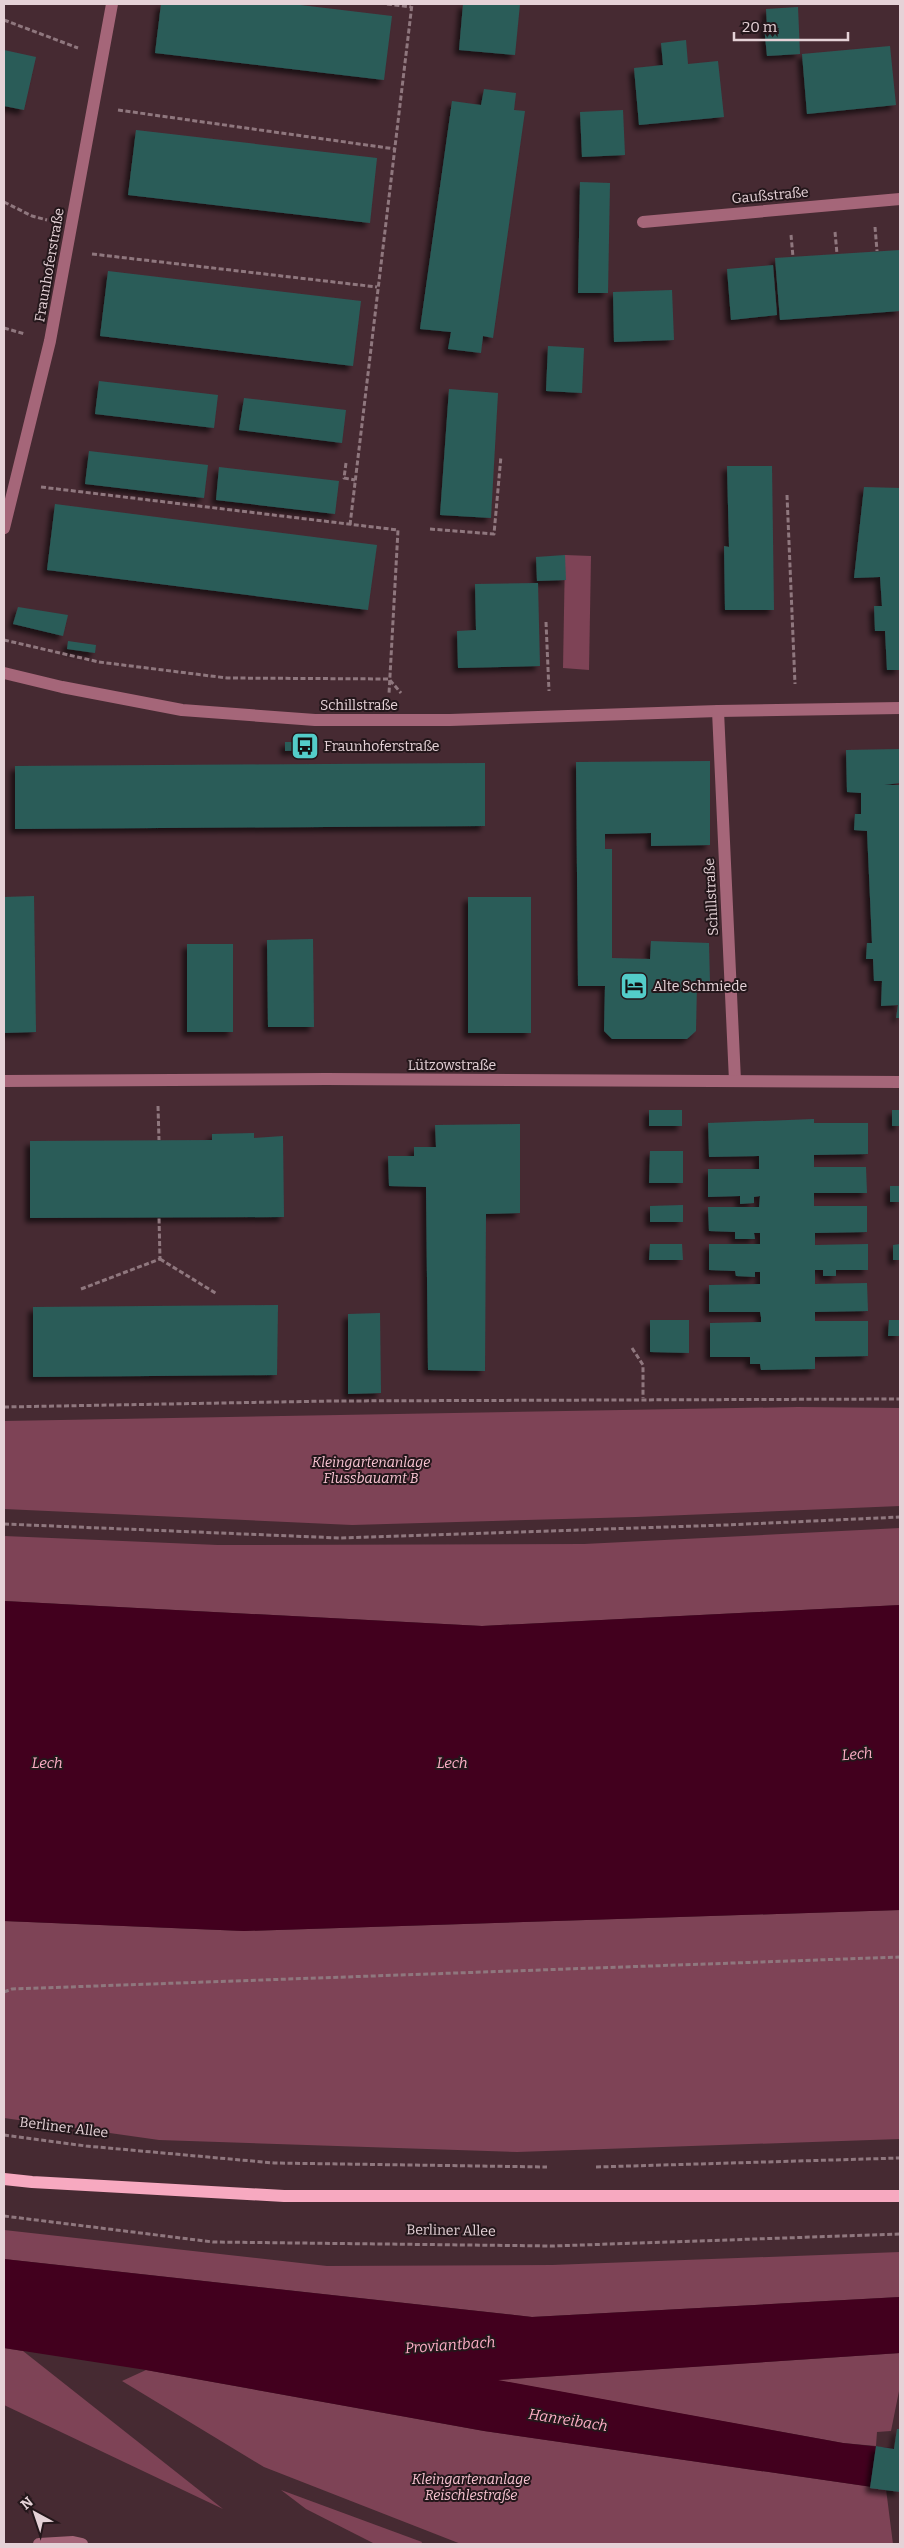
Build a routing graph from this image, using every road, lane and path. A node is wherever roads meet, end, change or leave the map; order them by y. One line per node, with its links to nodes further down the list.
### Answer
1 (112, 4): 5 (street, Fraunhoferstraße)
2 (387, 4): 3 (path)
3 (412, 5): 7 (path)
4 (4, 20): 5 (path)
5 (102, 58): 6 (street, Fraunhoferstraße)
6 (93, 106): 7 (path); 11 (street, Fraunhoferstraße)
7 (395, 149): 13 (path)
8 (900, 199): 10 (street, Gaußstraße)
9 (4, 202): 11 (path)
10 (643, 222)
11 (71, 226): 12 (street, Fraunhoferstraße)
12 (67, 251): 13 (path); 17 (street, Fraunhoferstraße)
13 (377, 287): 16 (path)
14 (501, 456): 21 (path)
15 (346, 463): 16 (path)
16 (355, 480): 19 (path)
17 (15, 484): 19 (path); 20 (street, Fraunhoferstraße)
18 (787, 495): 27 (path)
19 (350, 525): 25 (path)
20 (4, 528)
21 (430, 529)
22 (546, 622): 29 (path)
23 (4, 640): 25 (path)
24 (4, 673): 30 (street, Schillstraße)
25 (389, 679): 30 (path); 31 (path)
26 (900, 708): 27 (street, Schillstraße)
27 (796, 709): 28 (street, Schillstraße)
28 (718, 710): 29 (street, Schillstraße); 34 (street, Schillstraße)
29 (551, 717): 31 (street, Schillstraße)
30 (389, 720): 31 (street, Schillstraße)
31 (424, 720)
32 (158, 1080): 33 (street, Lützowstraße); 34 (street, Lützowstraße); 36 (path)
33 (4, 1081)
34 (735, 1081): 35 (street, Lützowstraße)
35 (900, 1082)
36 (159, 1140)
37 (159, 1217): 38 (path)
38 (160, 1259): 39 (path); 40 (path)
39 (81, 1289)
40 (217, 1294)
41 (632, 1348): 42 (path)
42 (643, 1398): 43 (path); 44 (path)
43 (900, 1398)
44 (4, 1407)
45 (900, 1517): 46 (path)
46 (4, 1524)
47 (900, 1957): 48 (path)
48 (4, 1992)
49 (4, 2135): 51 (path, Berliner Allee)
50 (900, 2158): 52 (path)
51 (552, 2167)
52 (591, 2167)
53 (4, 2179): 54 (main road)
54 (900, 2196)
55 (4, 2216): 56 (path, Berliner Allee)
56 (900, 2234)
57 (39, 2544): 58 (street)
58 (82, 2544)

